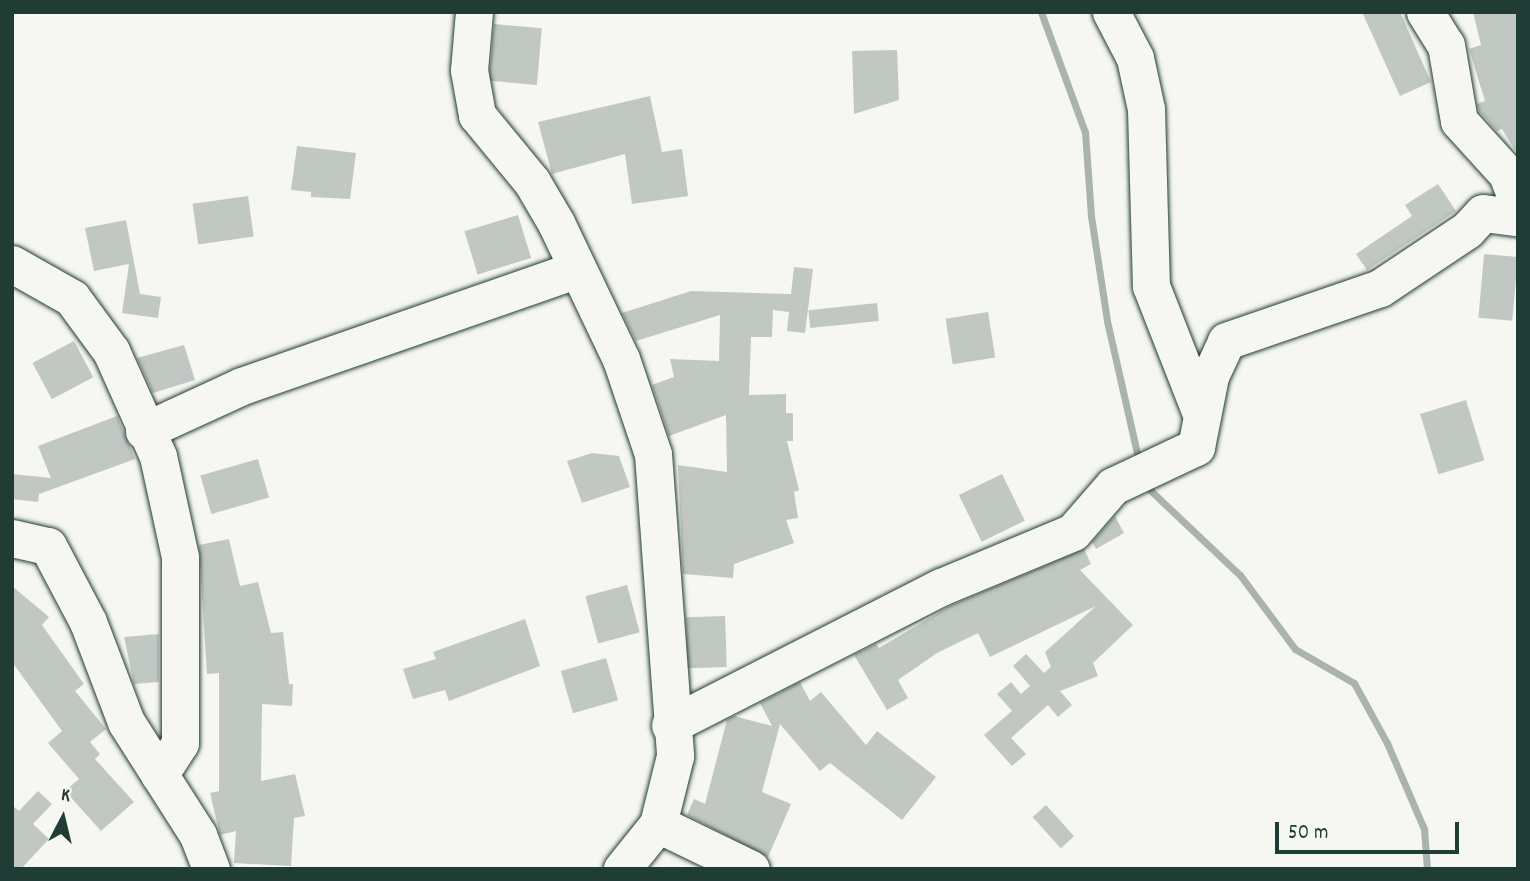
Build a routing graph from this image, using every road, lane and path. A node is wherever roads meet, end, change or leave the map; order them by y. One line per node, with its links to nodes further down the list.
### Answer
1 (474, 12): 7 (street)
2 (1111, 12): 8 (street)
3 (1425, 12): 4 (street)
4 (1518, 203)
5 (1518, 217): 8 (street)
6 (12, 264): 9 (street)
7 (576, 270): 9 (street); 11 (street)
8 (1200, 411): 11 (street)
9 (144, 431): 12 (street)
10 (12, 538): 12 (street)
11 (670, 725): 13 (street)
12 (159, 775): 14 (street)
13 (658, 824): 15 (street); 16 (street)
14 (211, 869)
15 (622, 869)
16 (751, 869)

